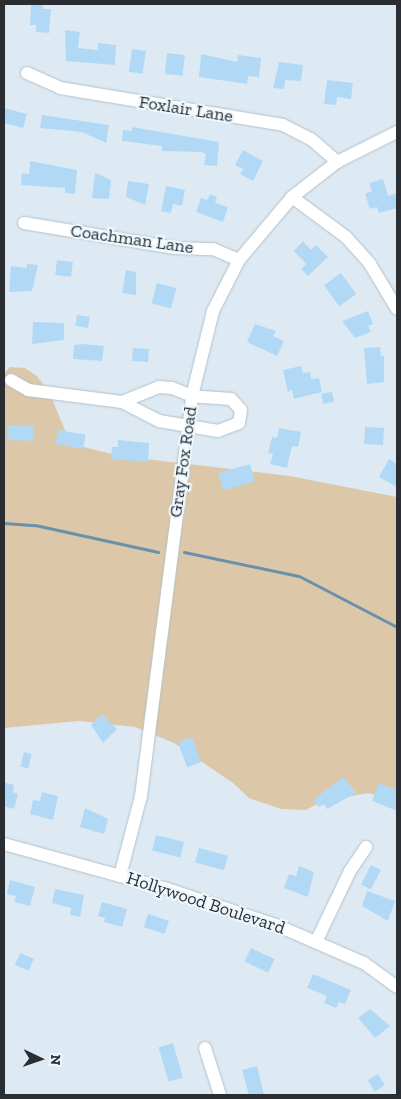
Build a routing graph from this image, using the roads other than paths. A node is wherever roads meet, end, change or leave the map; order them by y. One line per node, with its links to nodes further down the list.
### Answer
1 (27, 73): 3 (street, Foxlair Lane)
2 (397, 132): 3 (street, Gray Fox Road)
3 (337, 162): 4 (street, Gray Fox Road)
4 (292, 197): 6 (street, Gray Fox Road); 7 (street)
5 (24, 223): 6 (street, Coachman Lane)
6 (239, 260): 9 (street, Gray Fox Road)
7 (397, 309)
8 (11, 380): 10 (street)
9 (192, 396): 10 (street); 11 (street, Gray Fox Road); 11 (street)
10 (122, 402): 11 (street)
11 (188, 427): 14 (street, Gray Fox Road)
12 (4, 844): 14 (street, Hollywood Boulevard)
13 (366, 847): 15 (street)
14 (120, 876): 15 (street, Hollywood Boulevard)
15 (316, 942): 16 (street, Hollywood Boulevard)
16 (397, 986)
17 (206, 1048): 18 (street)
18 (220, 1095)

